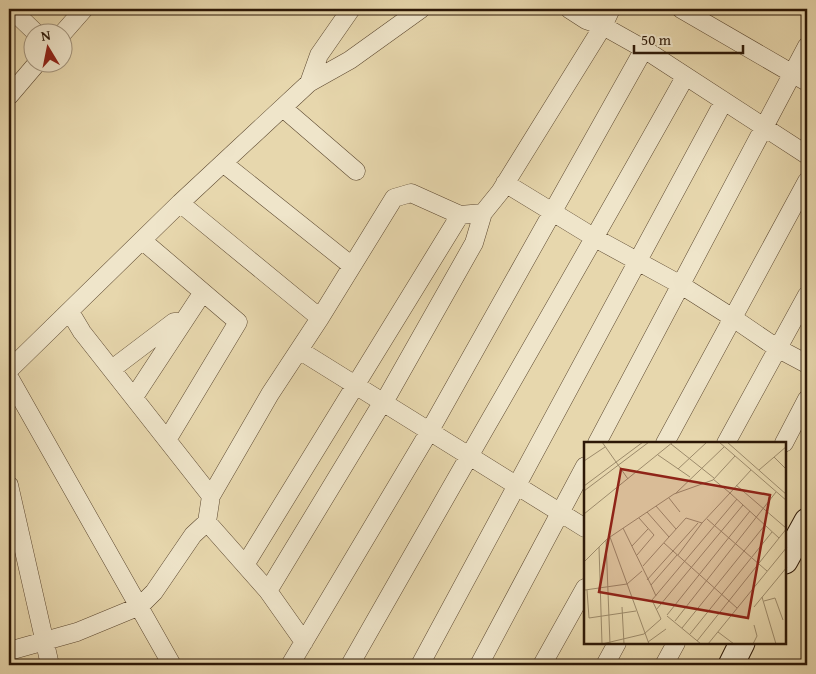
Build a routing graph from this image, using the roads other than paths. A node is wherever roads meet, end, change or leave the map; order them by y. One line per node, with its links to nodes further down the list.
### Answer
1 (11, 9): 8 (street)
2 (84, 9): 9 (street)
3 (351, 9): 16 (street)
4 (421, 9): 16 (street)
5 (569, 9): 10 (street)
6 (611, 9): 10 (street)
7 (681, 9): 15 (street)
8 (25, 22)
9 (72, 23)
10 (603, 26): 12 (street); 25 (street)
11 (807, 46): 15 (street)
12 (644, 49): 14 (street); 28 (street)
13 (29, 72): 17 (street)
14 (685, 77): 18 (street); 30 (street)
15 (800, 78): 20 (street)
16 (309, 83): 19 (street)
17 (9, 96)
18 (724, 101): 20 (street); 32 (street)
19 (283, 108): 22 (street); 23 (street)
20 (764, 128): 21 (street); 34 (street)
21 (807, 155)
22 (223, 164): 26 (street); 33 (street)
23 (356, 171)
24 (807, 181): 39 (street)
25 (505, 183): 27 (street); 28 (street)
26 (180, 204): 31 (street); 38 (street)
27 (483, 213): 29 (street); 50 (street)
28 (553, 213): 30 (street); 51 (street)
29 (460, 215): 33 (street); 47 (street)
30 (595, 238): 32 (street); 57 (street)
31 (142, 241): 35 (street); 37 (street)
32 (637, 262): 34 (street); 60 (street)
33 (352, 266): 38 (street)
34 (681, 285): 39 (street); 53 (street)
35 (203, 292): 40 (street); 52 (street)
36 (807, 295): 41 (street)
37 (70, 312): 44 (street); 45 (street)
38 (320, 318): 42 (street)
39 (733, 318): 41 (street); 54 (street)
40 (183, 322): 44 (street); 48 (street)
41 (778, 348): 43 (street); 55 (street)
42 (299, 350): 47 (street); 61 (street)
43 (807, 364)
44 (112, 369): 48 (street)
45 (9, 370)
46 (9, 377): 70 (street)
47 (355, 386): 50 (street); 67 (street)
48 (134, 397): 52 (street)
49 (807, 399): 56 (street)
50 (382, 403): 51 (street); 69 (street)
51 (429, 432): 57 (street); 72 (street)
52 (167, 440): 61 (street)
53 (598, 442)
54 (666, 442)
55 (727, 442)
56 (785, 442)
57 (468, 457): 60 (street); 80 (street)
58 (584, 468): 62 (street)
59 (9, 484): 71 (street)
60 (516, 486): 62 (street); 81 (street)
61 (211, 496): 64 (street)
62 (560, 512): 65 (street); 82 (street)
63 (807, 520): 66 (street)
64 (207, 522): 67 (street); 70 (street)
65 (584, 527)
66 (786, 559)
67 (245, 565): 69 (street)
68 (584, 590): 83 (street)
69 (268, 591): 72 (street)
70 (140, 606): 71 (street); 78 (street)
71 (45, 641): 76 (street); 77 (street)
72 (304, 642): 79 (street)
73 (616, 644): 84 (street)
74 (675, 644): 85 (street)
75 (742, 644): 86 (street)
76 (9, 651)
77 (50, 665)
78 (172, 665)
79 (290, 665)
80 (350, 665)
81 (420, 665)
82 (479, 665)
83 (542, 665)
84 (604, 665)
85 (664, 665)
86 (731, 665)

